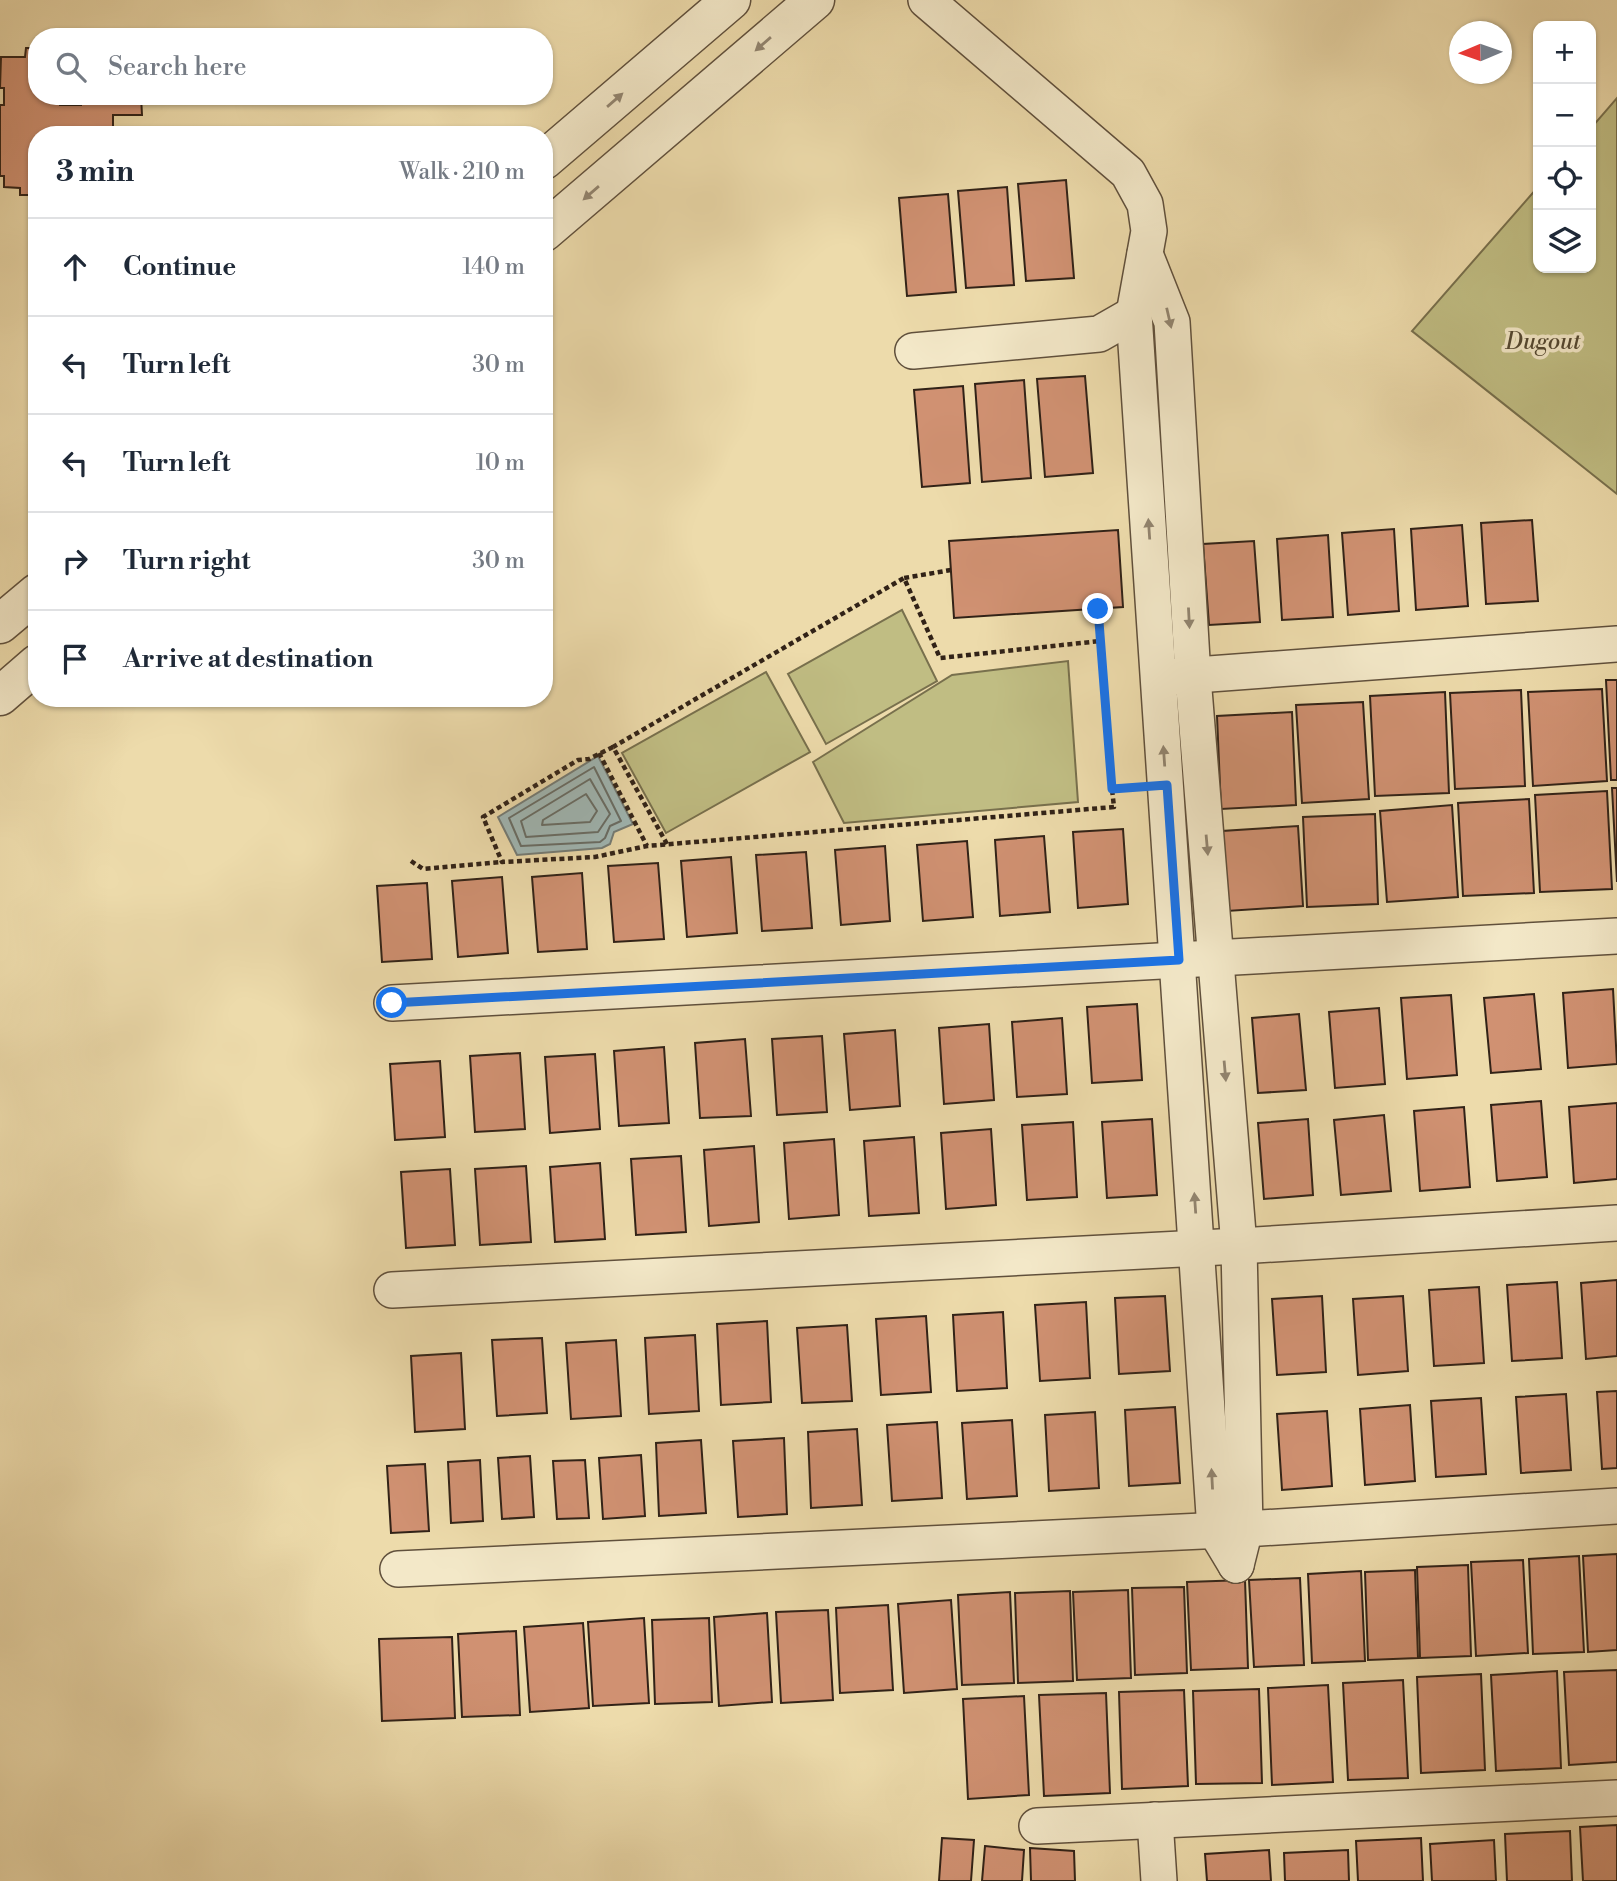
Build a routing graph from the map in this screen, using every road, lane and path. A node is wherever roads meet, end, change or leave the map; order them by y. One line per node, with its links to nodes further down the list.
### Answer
1 (731, 0): 4 (street, one-way to 1)
2 (815, 0): 5 (street, one-way to 5)
3 (926, 0): 6 (street)
4 (553, 152)
5 (553, 224)
6 (1145, 254): 7 (street); 17 (street, one-way to 17)
7 (1134, 314): 8 (street); 17 (street, one-way to 7)
8 (913, 351)
9 (951, 570): 10 (path)
10 (904, 578): 14 (path); 19 (path)
11 (28, 601): 13 (street)
12 (1098, 609): 14 (path)
13 (0, 624)
14 (1100, 641): 22 (path)
15 (1617, 644): 17 (street)
16 (28, 672): 18 (street)
17 (1176, 677): 21 (street, one-way to 17); 29 (street, one-way to 29)
18 (0, 695)
19 (613, 747): 20 (path); 23 (path)
20 (599, 753): 24 (path); 26 (path)
21 (1167, 785): 22 (path); 28 (street)
22 (1112, 789): 23 (path)
23 (667, 844): 24 (path)
24 (648, 846): 26 (path)
25 (411, 862): 26 (path)
26 (502, 862)
27 (1617, 936): 29 (street)
28 (1179, 960): 29 (street); 30 (street); 33 (street, one-way to 28)
29 (1216, 960): 32 (street, one-way to 32)
30 (392, 1003)
31 (1617, 1223): 32 (street)
32 (1239, 1247): 33 (street); 36 (street)
33 (1198, 1248): 34 (street); 36 (street, one-way to 33)
34 (392, 1290)
35 (1617, 1507): 36 (street)
36 (1230, 1530): 37 (street)
37 (398, 1569)
38 (1617, 1798): 39 (street)
39 (1155, 1820): 40 (street); 41 (street)
40 (1037, 1826)
41 (1159, 1881)

